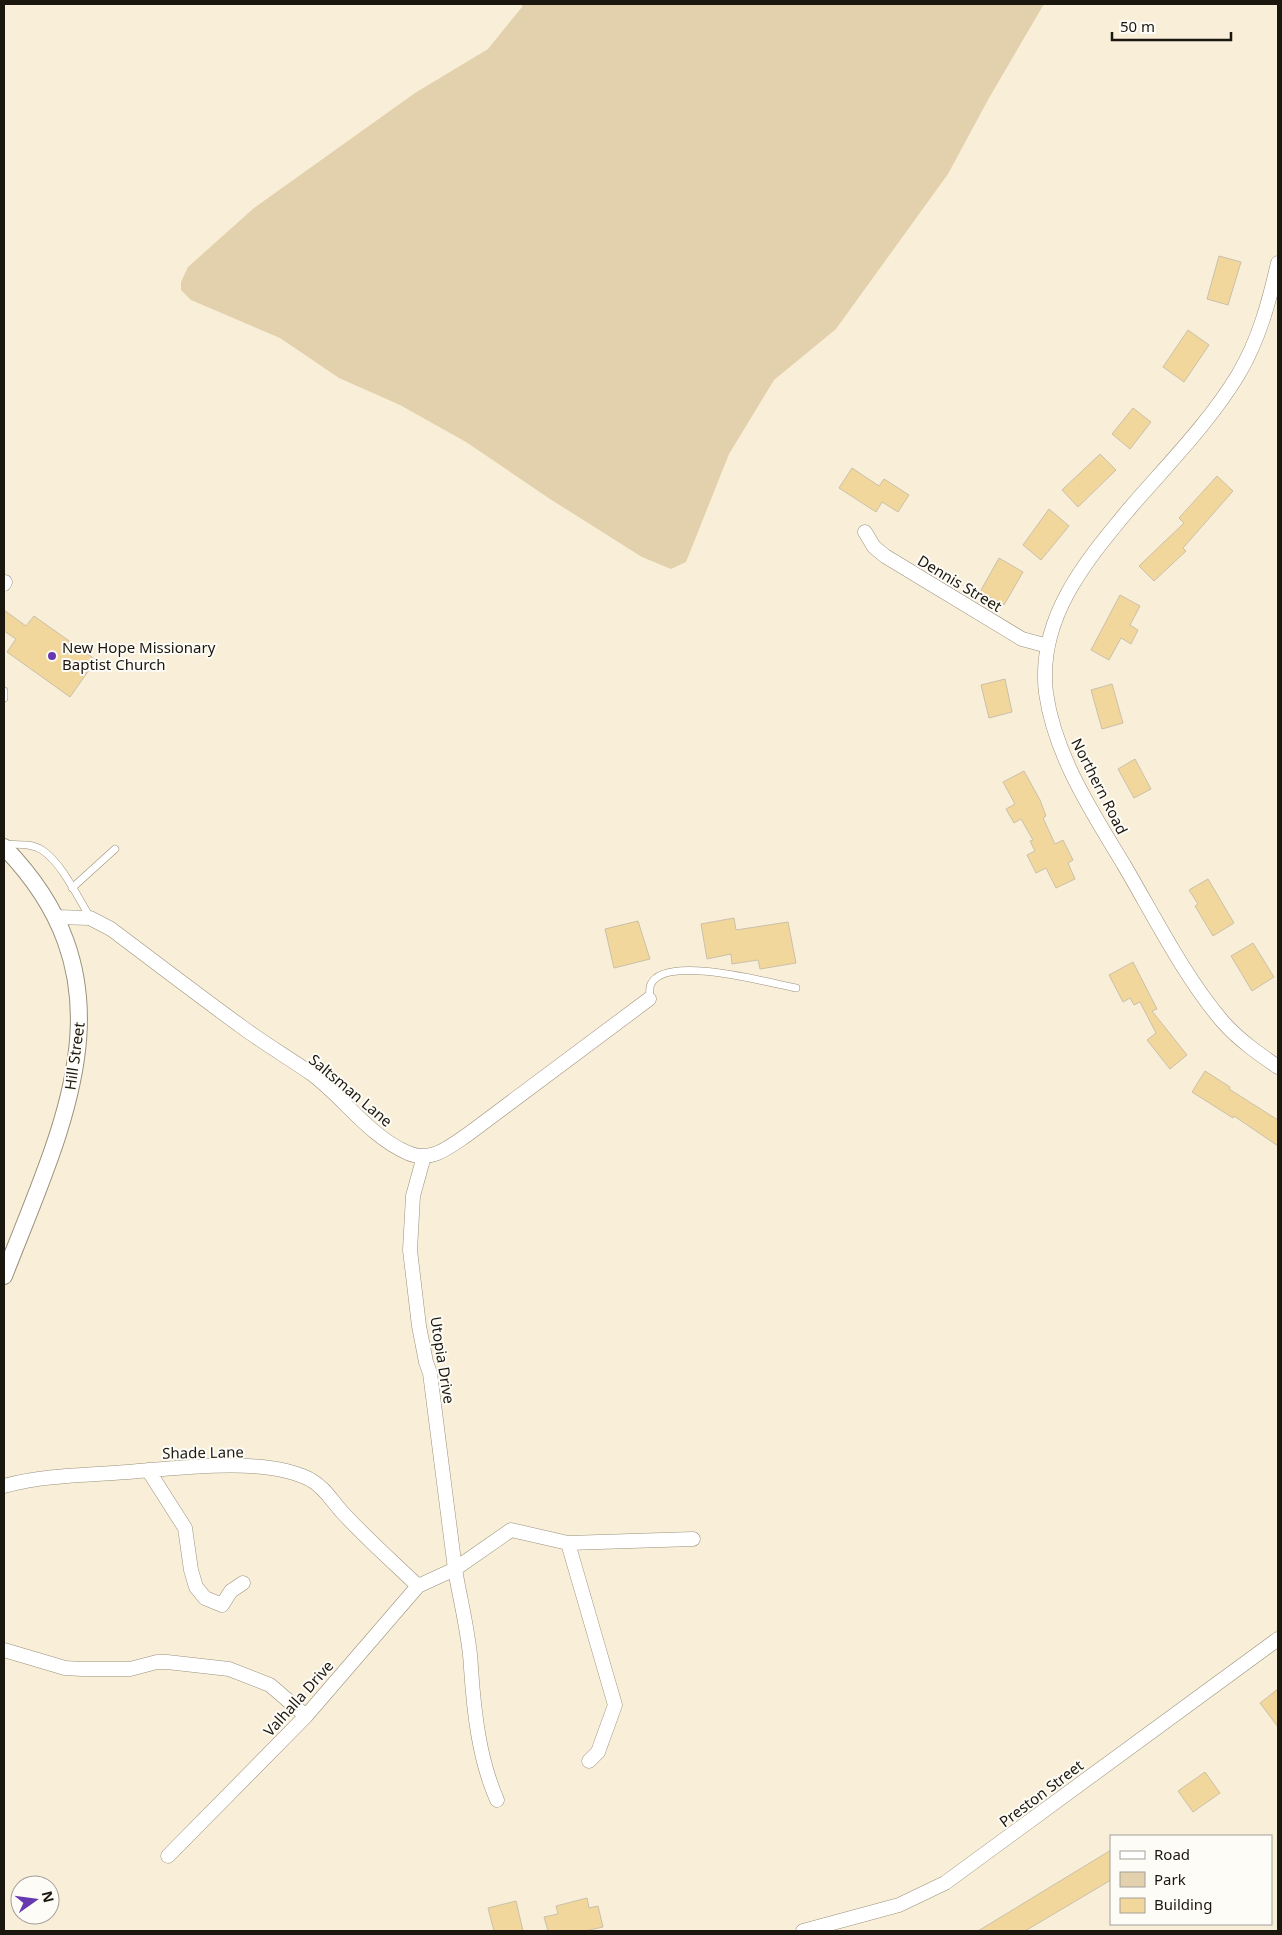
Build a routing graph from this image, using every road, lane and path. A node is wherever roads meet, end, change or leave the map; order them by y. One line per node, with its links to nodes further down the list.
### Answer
1 (1278, 263): 3 (street, Northern Road)
2 (865, 532): 3 (street, Dennis Street)
3 (1048, 646): 13 (street, Northern Road)
4 (4, 691): 5 (lane)
5 (4, 698)
6 (4, 846): 8 (lane); 9 (street, Hill Street)
7 (115, 849): 8 (lane)
8 (72, 888): 10 (lane)
9 (55, 916): 10 (street, Saltsman Lane); 15 (street, Hill Street)
10 (90, 918): 14 (street, Saltsman Lane)
11 (796, 988): 12 (lane)
12 (649, 999): 14 (street)
13 (1278, 1067)
14 (424, 1156): 20 (street, Utopia Drive)
15 (4, 1276)
16 (148, 1470): 17 (street, Shade Lane); 21 (street); 22 (street, Shade Lane)
17 (4, 1486)
18 (693, 1539): 19 (street, Valhalla Drive)
19 (568, 1543): 20 (street, Valhalla Drive); 26 (street)
20 (456, 1569): 22 (street, Valhalla Drive); 27 (street)
21 (242, 1584)
22 (418, 1586): 25 (street, Valhalla Drive)
23 (1278, 1639): 29 (street, Preston Street)
24 (4, 1650): 25 (street)
25 (306, 1716): 28 (street, Valhalla Drive)
26 (589, 1761)
27 (497, 1800)
28 (168, 1856)
29 (803, 1931)

